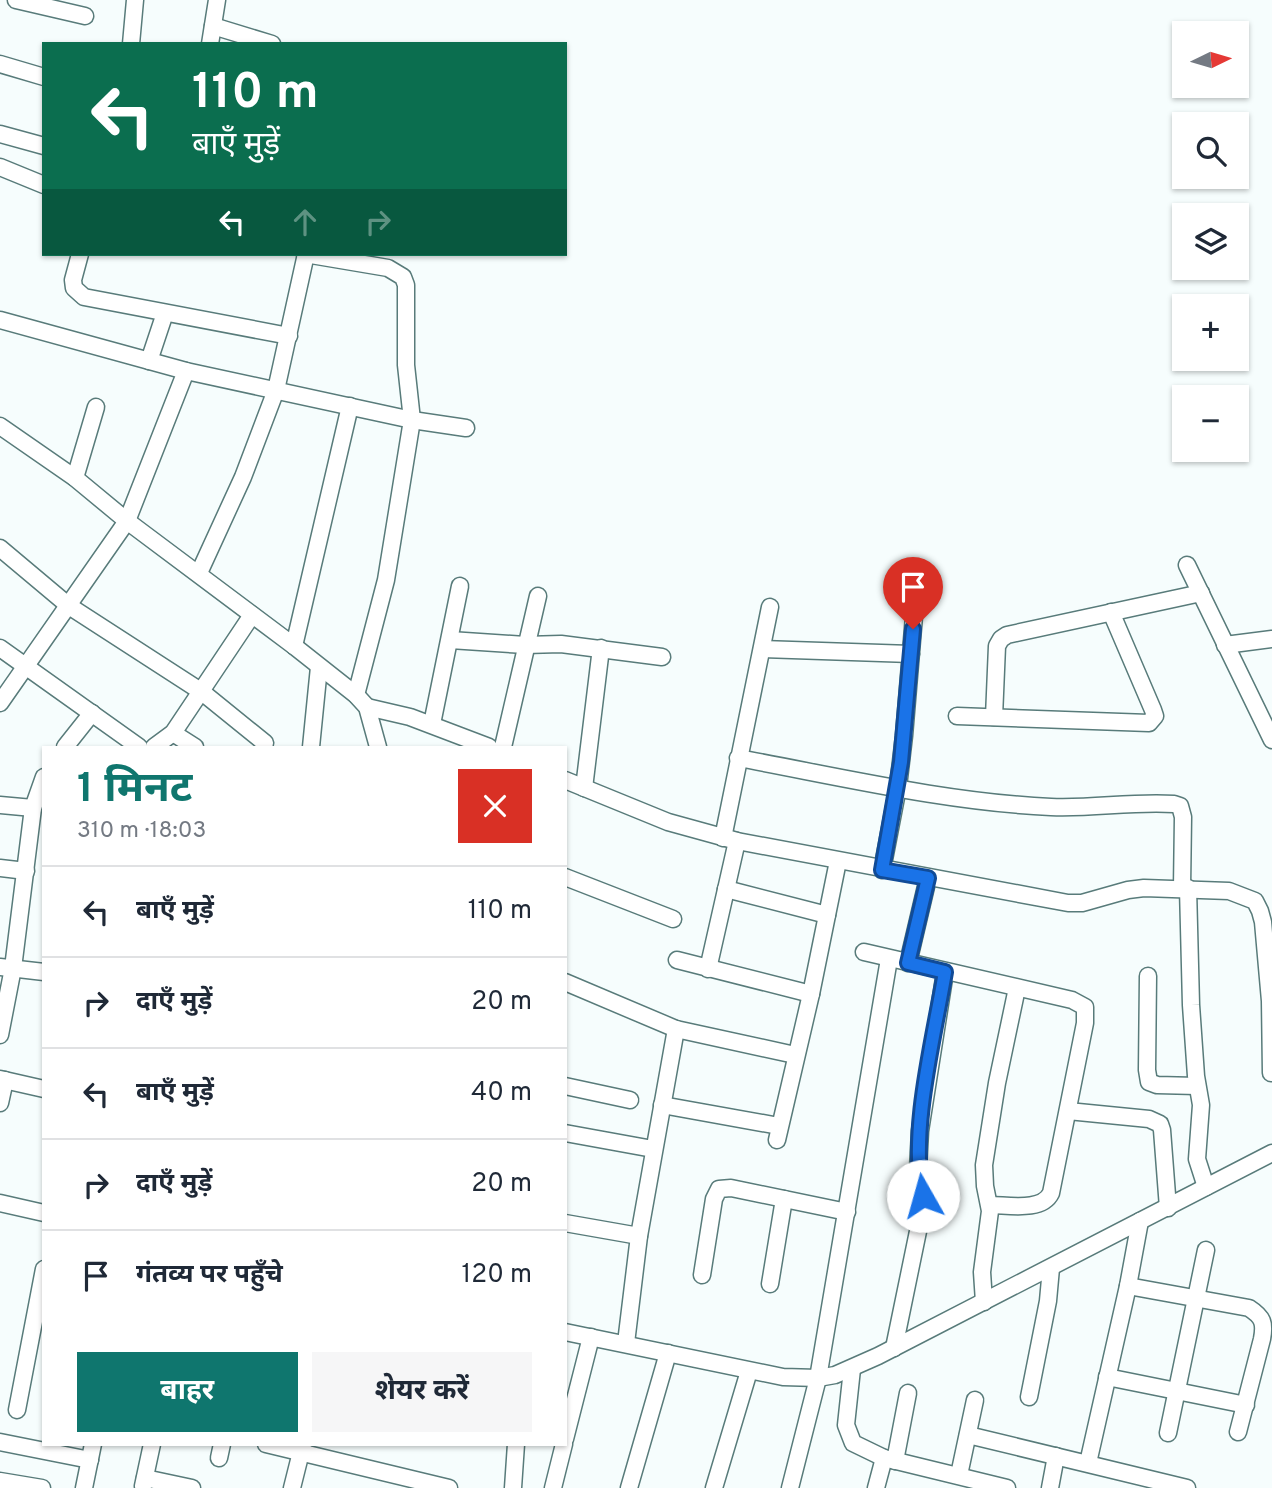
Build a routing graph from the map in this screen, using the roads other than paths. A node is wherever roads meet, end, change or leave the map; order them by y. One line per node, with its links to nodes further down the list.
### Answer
1 (16, 0): 4 (street)
2 (135, 0): 6 (street)
3 (217, 0): 5 (street)
4 (85, 16)
5 (213, 26): 7 (street); 8 (street)
6 (131, 42)
7 (210, 42)
8 (265, 42)
9 (0, 64): 10 (street)
10 (42, 76)
11 (0, 134): 12 (street)
12 (42, 145)
13 (0, 167): 14 (street)
14 (42, 184)
15 (79, 256): 18 (street)
16 (305, 256): 20 (street)
17 (317, 256): 26 (street)
18 (165, 313): 20 (street); 21 (street)
19 (0, 320): 21 (street)
20 (289, 336): 23 (street)
21 (149, 361): 22 (street)
22 (186, 371): 23 (street); 30 (street)
23 (276, 390): 24 (street); 33 (street)
24 (350, 406): 26 (street); 46 (street)
25 (96, 407): 29 (street)
26 (412, 420): 28 (street); 55 (street)
27 (0, 426): 29 (street)
28 (466, 428)
29 (75, 478): 30 (street)
30 (127, 521): 33 (street); 38 (street)
31 (0, 548): 38 (street)
32 (1188, 565): 35 (street)
33 (199, 573): 41 (street)
34 (460, 586): 43 (street)
35 (1201, 593): 40 (street); 45 (street)
36 (538, 596): 44 (street)
37 (915, 604): 50 (street)
38 (69, 606): 52 (street); 54 (street)
39 (770, 607): 49 (street)
40 (1111, 612): 59 (street); 59 (street)
41 (252, 615): 46 (street); 54 (street)
42 (1272, 639): 45 (street)
43 (450, 640): 44 (street); 60 (street)
44 (525, 645): 48 (street); 71 (street)
45 (1225, 645): 62 (street)
46 (294, 646): 53 (street)
47 (0, 648): 52 (street)
48 (601, 648): 51 (street); 75 (street)
49 (762, 649): 50 (street); 72 (street)
50 (911, 654): 76 (street)
51 (662, 657)
52 (26, 667): 56 (street); 57 (street)
53 (319, 667): 55 (street); 68 (street)
54 (202, 692): 61 (street); 63 (street)
55 (361, 701): 60 (street); 69 (street)
56 (0, 704)
57 (92, 713): 64 (street); 65 (street)
58 (957, 716): 59 (street)
59 (994, 717)
60 (432, 724): 70 (street)
61 (173, 733): 66 (street); 67 (street)
62 (1272, 740)
63 (265, 743)
64 (66, 746)
65 (138, 746)
66 (156, 746)
67 (193, 746)
68 (311, 746)
69 (378, 746)
70 (487, 746)
71 (503, 746)
72 (738, 758): 76 (street); 79 (street)
73 (567, 781): 75 (street)
74 (42, 783): 78 (street)
75 (584, 788): 79 (street)
76 (898, 788): 82 (street); 86 (street)
77 (0, 805): 78 (street)
78 (33, 808): 83 (street)
79 (730, 840): 80 (street); 87 (street)
80 (838, 862): 82 (street); 88 (street)
81 (0, 868): 83 (street)
82 (882, 870): 85 (street)
83 (26, 871): 94 (street)
84 (567, 878): 89 (street)
85 (928, 878): 86 (street); 93 (street)
86 (1185, 888): 102 (street); 109 (street)
87 (726, 889): 88 (street); 95 (street)
88 (827, 915): 101 (street)
89 (673, 919)
90 (864, 952): 91 (street)
91 (889, 959): 93 (street); 123 (street)
92 (677, 960): 95 (street)
93 (908, 963): 97 (street)
94 (7, 967): 96 (street); 104 (street)
95 (708, 969): 101 (street)
96 (42, 972)
97 (945, 972): 100 (street); 139 (street)
98 (1148, 976): 109 (street)
99 (567, 983): 103 (street)
100 (1017, 988): 114 (street); 121 (street)
101 (811, 994): 105 (street)
102 (1271, 1027): 106 (street)
103 (676, 1028): 105 (street); 113 (street)
104 (1, 1035)
105 (795, 1055): 113 (street)
106 (1272, 1073)
107 (2, 1080): 110 (street); 112 (street)
108 (567, 1086): 111 (street)
109 (1198, 1086): 118 (street)
110 (42, 1089)
111 (630, 1100)
112 (0, 1102)
113 (662, 1105): 116 (street)
114 (1069, 1111): 121 (street); 122 (street)
115 (567, 1133): 116 (street)
116 (653, 1149): 127 (street)
117 (1272, 1153): 118 (street)
118 (1206, 1187): 122 (street)
119 (784, 1199): 123 (street); 130 (street); 132 (street)
120 (0, 1203): 124 (street)
121 (990, 1205): 135 (street)
122 (1168, 1208): 125 (street)
123 (846, 1212): 144 (street)
124 (42, 1213)
125 (1140, 1222): 129 (street); 133 (street)
126 (567, 1223): 127 (street)
127 (639, 1236): 138 (street)
128 (1206, 1250): 134 (street)
129 (1051, 1268): 135 (street); 147 (street)
130 (702, 1275)
131 (42, 1279): 150 (street)
132 (770, 1283)
133 (1128, 1286): 134 (street); 143 (street)
134 (1197, 1297): 145 (street); 149 (street)
135 (984, 1302): 139 (street)
136 (567, 1332): 137 (street)
137 (591, 1337): 138 (street); 153 (street)
138 (626, 1343): 140 (street)
139 (894, 1348): 141 (street)
140 (668, 1353): 142 (street); 175 (street)
141 (852, 1369): 144 (street); 163 (street)
142 (749, 1371): 144 (street); 176 (street)
143 (1107, 1377): 145 (street); 164 (street)
144 (818, 1378): 177 (street)
145 (1178, 1391): 149 (street); 152 (street)
146 (908, 1393): 163 (street)
147 (1029, 1396)
148 (975, 1401): 154 (street)
149 (1246, 1405): 151 (street)
150 (17, 1410)
151 (1238, 1432)
152 (1168, 1433)
153 (567, 1434)
154 (968, 1435): 162 (street); 166 (street)
155 (0, 1443): 161 (street)
156 (152, 1446): 167 (street)
157 (284, 1446): 160 (street)
158 (516, 1446): 173 (street)
159 (564, 1446): 174 (street)
160 (302, 1448): 171 (street); 172 (street)
161 (92, 1452): 169 (street)
162 (1056, 1456): 164 (street); 180 (street)
163 (890, 1459): 166 (street); 178 (street)
164 (1088, 1463): 181 (street)
165 (0, 1480): 168 (street)
166 (964, 1481): 179 (street)
167 (144, 1483): 170 (street)
168 (42, 1488)
169 (84, 1488)
170 (192, 1488)
171 (292, 1488)
172 (449, 1488)
173 (513, 1488)
174 (553, 1488)
175 (629, 1488)
176 (714, 1488)
177 (790, 1488)
178 (876, 1488)
179 (1007, 1488)
180 (1051, 1488)
181 (1187, 1488)

